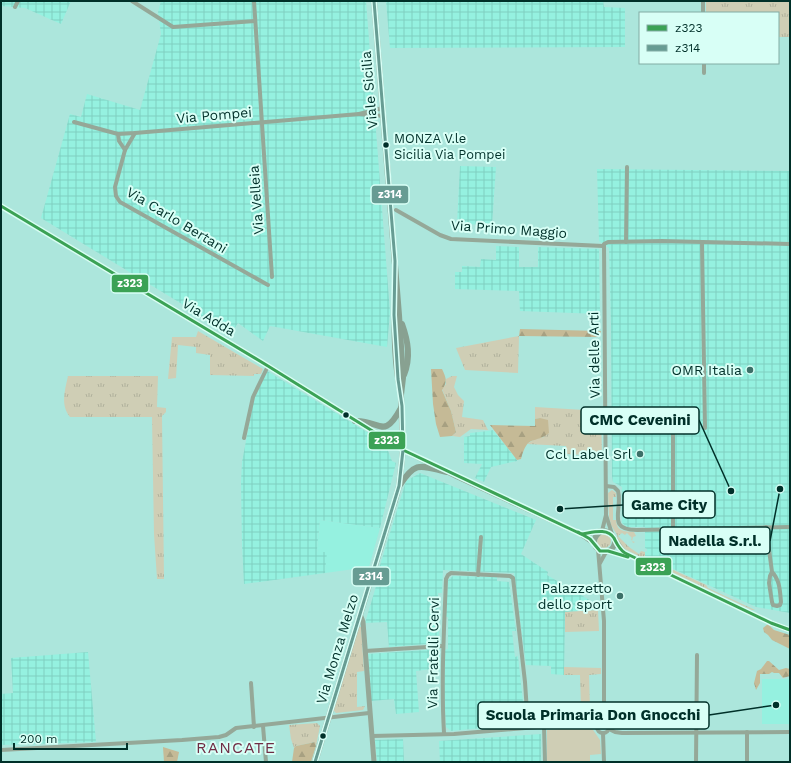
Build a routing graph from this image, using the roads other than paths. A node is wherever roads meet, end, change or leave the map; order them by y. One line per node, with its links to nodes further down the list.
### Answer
1 (18, 1): 6 (street)
2 (132, 1): 8 (street)
3 (254, 1): 8 (street, Via Velleia)
4 (374, 1): 11 (main road, Viale Sicilia)
5 (703, 1): 7 (street)
6 (16, 7)
7 (703, 12)
8 (255, 21): 15 (street, Via Velleia)
9 (704, 64): 10 (street)
10 (704, 73)
11 (383, 108): 12 (street, Via Pompei); 13 (main road, Viale Sicilia)
12 (359, 114): 13 (street, Via Pompei); 15 (street, Via Pompei)
13 (384, 116): 26 (main road, Viale Sicilia)
14 (74, 122): 17 (street, Via Pompei)
15 (262, 122): 16 (street, Via Pompei); 27 (street, Via Velleia)
16 (135, 133): 17 (street, Via Pompei); 18 (street, Via Carlo Bertani)
17 (118, 134): 18 (street)
18 (125, 150): 28 (street, Via Carlo Bertani)
19 (627, 167): 22 (street)
20 (1, 206): 33 (main road, Via Adda)
21 (396, 210): 25 (street, Via Primo Maggio)
22 (626, 242): 23 (street, Via Primo Maggio); 25 (street, Via Primo Maggio)
23 (702, 242): 24 (street, Via Primo Maggio); 39 (street)
24 (790, 244)
25 (604, 245): 44 (street, Via delle Arti)
26 (395, 273): 29 (main road, Viale Sicilia); 30 (main road, Viale Sicilia)
27 (272, 277)
28 (268, 286)
29 (399, 315): 30 (main road, Viale Sicilia); 31 (main road)
30 (397, 347): 31 (main road); 32 (main road); 32 (main road, Viale Sicilia); 35 (main road, Viale Sicilia)
31 (408, 348): 32 (main road); 34 (main road)
32 (402, 355): 34 (main road, Viale Sicilia)
33 (268, 366): 37 (main road, Via Adda); 40 (street)
34 (403, 378): 35 (main road, Viale Sicilia)
35 (401, 395): 36 (main road, Viale Sicilia)
36 (402, 406): 37 (main road); 41 (main road, Viale Sicilia)
37 (355, 421): 41 (main road, Via Adda)
38 (673, 426): 48 (street)
39 (705, 428)
40 (244, 438)
41 (403, 450): 42 (main road, Via Adda); 43 (main road, Via Monza Melzo)
42 (447, 472): 43 (main road); 50 (main road, Via Adda)
43 (399, 486): 60 (main road, Via Monza Melzo)
44 (606, 486): 45 (street, Via delle Arti); 48 (street)
45 (606, 515): 49 (street, Via delle Arti); 52 (street, Via delle Arti)
46 (766, 527): 47 (street); 48 (street); 58 (street)
47 (790, 527)
48 (673, 530)
49 (601, 532): 50 (main road); 52 (main road); 53 (main road)
50 (581, 534): 53 (main road, Via Adda)
51 (482, 537): 59 (street)
52 (613, 537): 55 (main road); 56 (main road)
53 (594, 544): 54 (main road)
54 (598, 549): 55 (main road); 57 (street)
55 (607, 551): 56 (main road); 57 (street)
56 (641, 562): 61 (main road)
57 (600, 563): 68 (street)
58 (772, 572): 58 (street)
59 (478, 575): 62 (street, Via Fratelli Cervi); 73 (street)
60 (360, 614): 63 (street); 67 (main road, Via Monza Melzo)
61 (790, 630)
62 (443, 646): 63 (street); 78 (street, Via Fratelli Cervi)
63 (365, 651): 66 (street)
64 (696, 655): 75 (street)
65 (251, 683): 72 (street)
66 (369, 713): 67 (street); 80 (street)
67 (328, 717): 70 (street); 83 (main road, Via Monza Melzo)
68 (604, 721): 69 (street); 74 (street)
69 (597, 725): 71 (street); 79 (street)
70 (263, 726): 72 (street); 82 (street)
71 (544, 726): 73 (street); 85 (street)
72 (254, 727): 81 (street)
73 (528, 727): 78 (street)
74 (609, 729): 75 (street); 79 (street)
75 (697, 732): 76 (street); 87 (street)
76 (747, 732): 77 (street); 88 (street)
77 (790, 732)
78 (444, 733): 80 (street)
79 (603, 733): 86 (street)
80 (372, 736): 84 (street)
81 (1, 750)
82 (266, 762)
83 (315, 762)
84 (374, 762)
85 (545, 762)
86 (604, 762)
87 (696, 762)
88 (747, 762)

